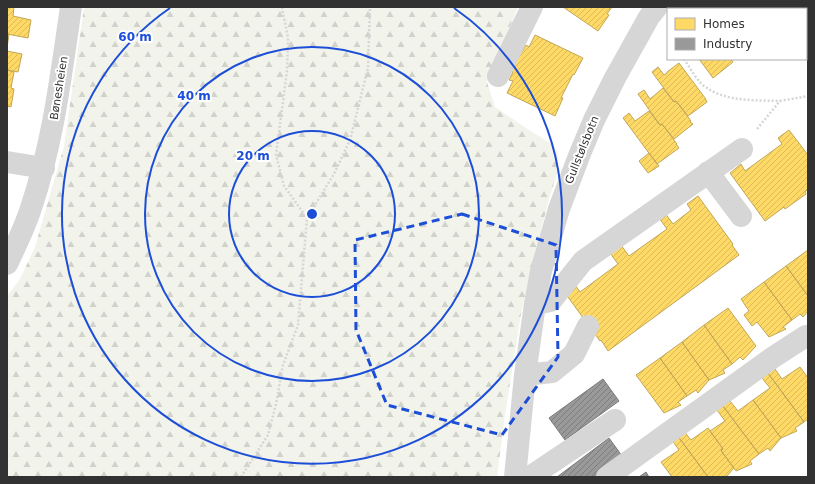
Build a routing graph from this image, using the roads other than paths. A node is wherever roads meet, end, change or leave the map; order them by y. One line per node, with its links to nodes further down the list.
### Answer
1 (71, 7): 7 (street, Bønesheien)
2 (532, 7): 4 (street)
3 (657, 7): 11 (street, Gullstølsbotn)
4 (498, 76)
5 (742, 148): 8 (street)
6 (7, 162): 7 (street)
7 (44, 168): 10 (street, Bønesheien)
8 (708, 172): 9 (street); 11 (street)
9 (741, 216)
10 (7, 264)
11 (535, 304): 14 (street, Gullstølsbotn)
12 (588, 326): 14 (street)
13 (806, 336): 18 (street)
14 (525, 375): 16 (street, Gullstølsbotn)
15 (615, 420): 17 (street)
16 (515, 477)
17 (530, 477)
18 (607, 477)

